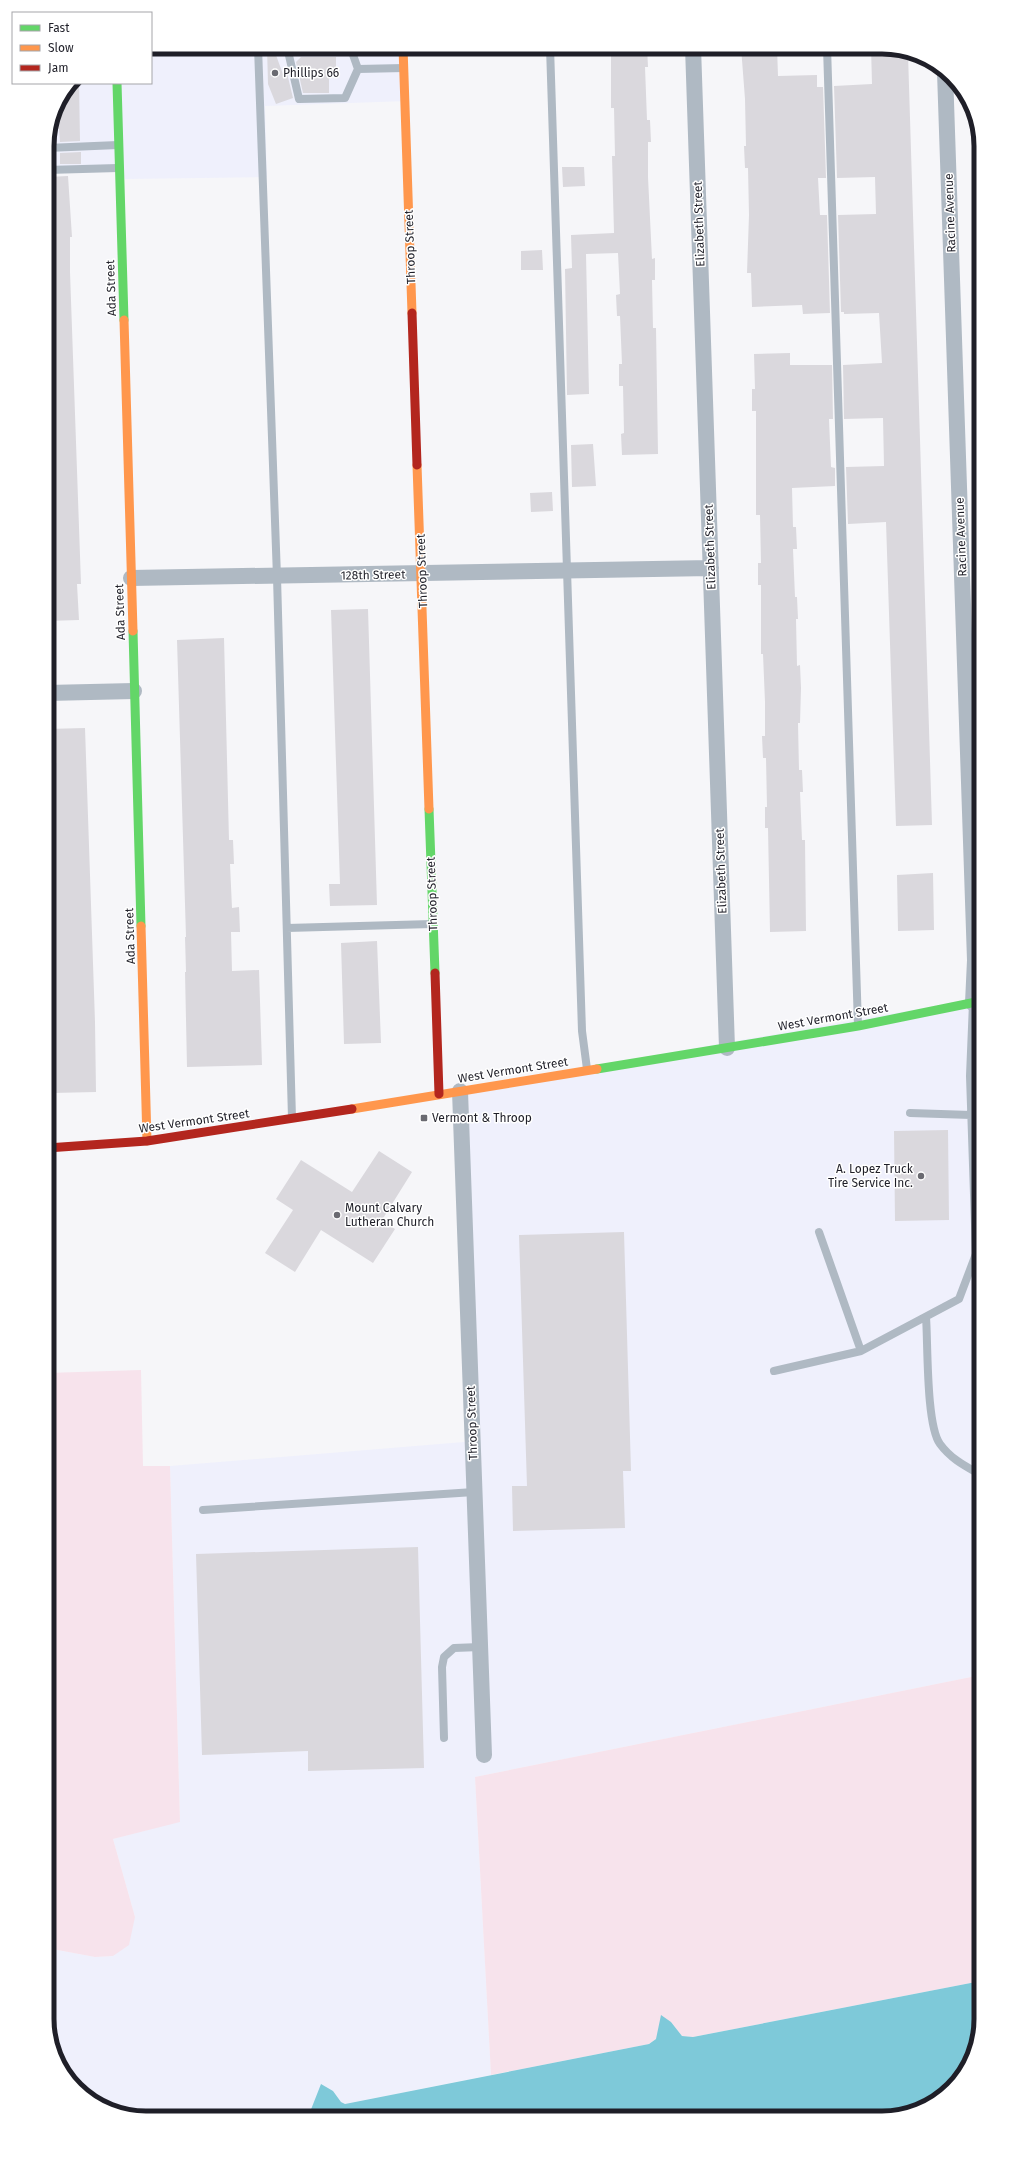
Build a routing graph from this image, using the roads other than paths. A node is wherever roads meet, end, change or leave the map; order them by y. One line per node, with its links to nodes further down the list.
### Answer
1 (258, 54): 19 (lane)
2 (289, 54): 9 (lane)
3 (353, 54): 9 (lane)
4 (403, 54): 8 (street, Throop Street)
5 (550, 54): 17 (lane)
6 (693, 54): 16 (street, Elizabeth Street)
7 (827, 54): 27 (lane)
8 (404, 68): 9 (lane); 18 (street, Throop Street)
9 (358, 69)
10 (945, 79): 25 (street, Racine Avenue)
11 (117, 84): 12 (street, Ada Street)
12 (118, 146): 13 (lane); 14 (street, Ada Street)
13 (54, 148)
14 (119, 168): 15 (lane); 20 (street, Ada Street)
15 (54, 170)
16 (711, 568): 17 (street, 128th Street); 29 (street, Elizabeth Street)
17 (567, 572): 18 (street, 128th Street); 30 (lane)
18 (422, 574): 19 (street, 128th Street); 23 (street, Throop Street)
19 (277, 577): 20 (street, 128th Street); 24 (lane)
20 (131, 578): 21 (street, Ada Street)
21 (134, 691): 22 (street); 36 (street, Ada Street)
22 (54, 693)
23 (433, 924): 24 (lane); 32 (street, Throop Street)
24 (287, 928): 35 (lane)
25 (974, 930)
26 (974, 1003): 27 (street, West Vermont Street)
27 (858, 1026): 29 (street, West Vermont Street)
28 (974, 1034): 34 (lane)
29 (727, 1048): 30 (street, West Vermont Street)
30 (588, 1070): 31 (street, West Vermont Street)
31 (460, 1091): 32 (street, West Vermont Street); 45 (street, Throop Street)
32 (439, 1094): 35 (street, West Vermont Street)
33 (910, 1113): 34 (lane)
34 (971, 1115): 38 (lane)
35 (292, 1119): 36 (street, West Vermont Street)
36 (148, 1141): 37 (street, West Vermont Street)
37 (54, 1148)
38 (974, 1198)
39 (819, 1232): 42 (lane)
40 (974, 1259): 41 (lane)
41 (926, 1317): 42 (lane); 44 (lane)
42 (861, 1351): 43 (lane)
43 (774, 1371)
44 (974, 1471)
45 (474, 1492): 46 (lane); 47 (street, Throop Street)
46 (203, 1510)
47 (480, 1647): 48 (lane); 49 (street, Throop Street)
48 (444, 1738)
49 (484, 1754)

